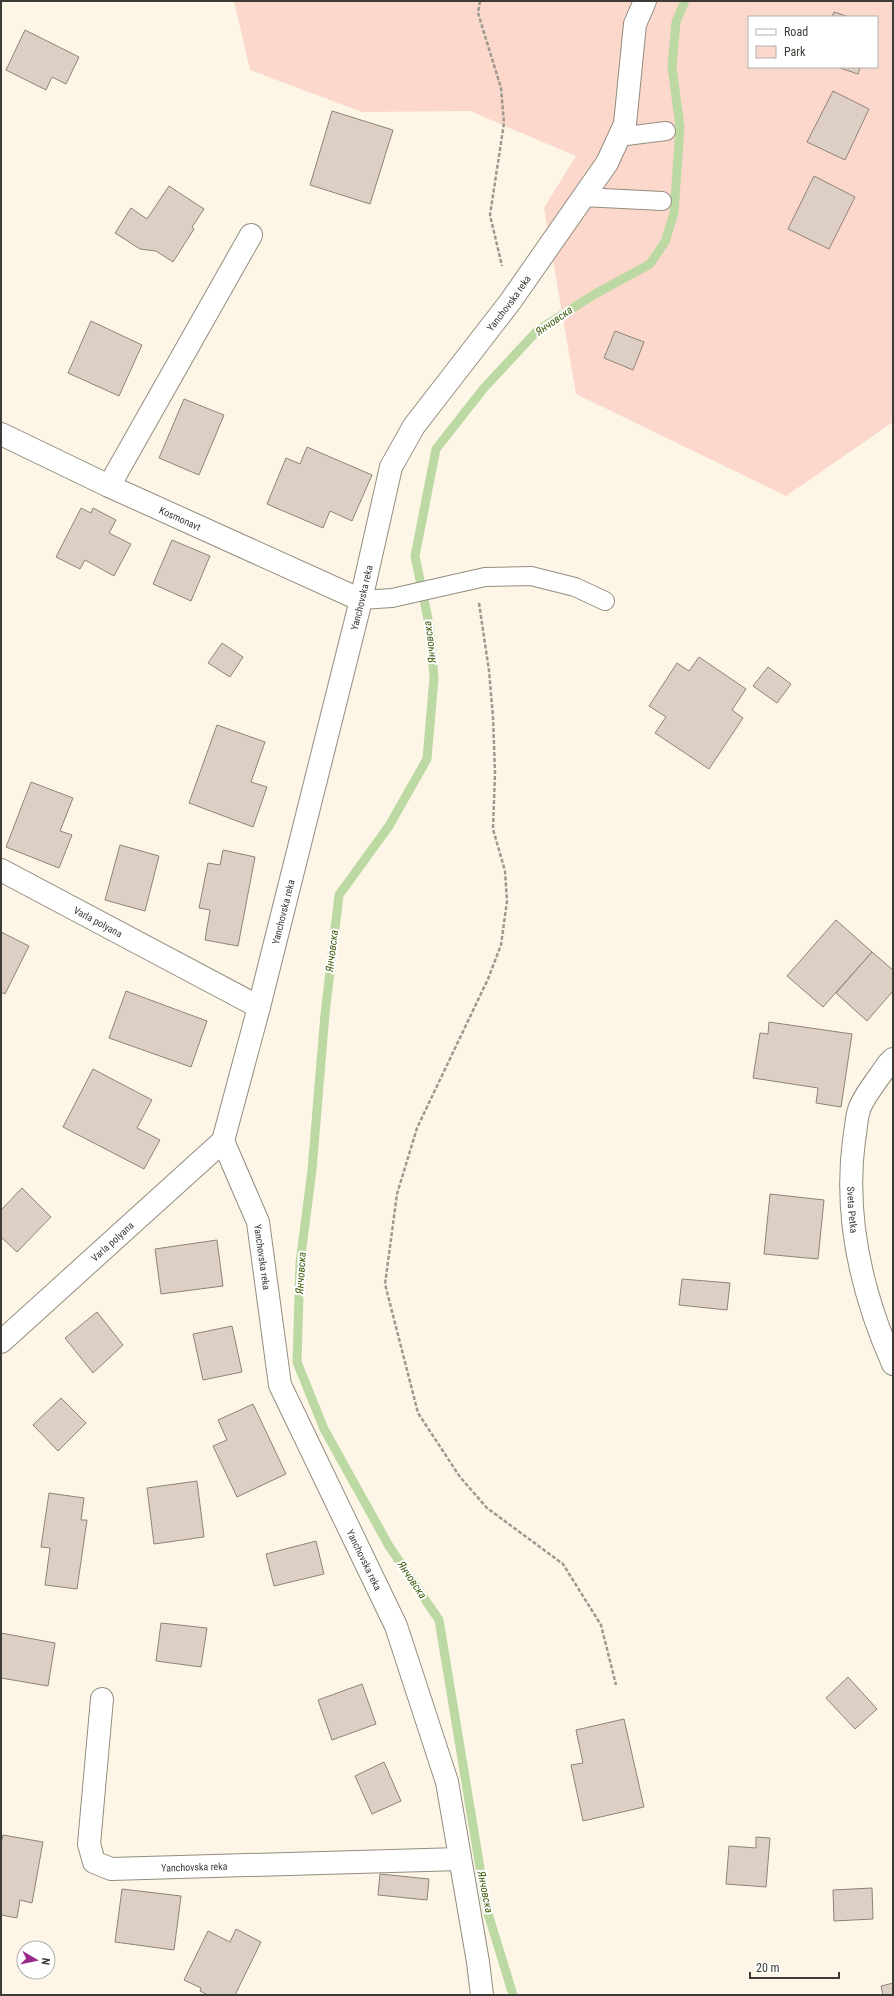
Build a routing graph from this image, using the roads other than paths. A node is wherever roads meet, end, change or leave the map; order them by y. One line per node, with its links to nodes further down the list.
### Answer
1 (644, 1): 3 (street, Yanchovska reka)
2 (666, 131): 3 (lane)
3 (618, 137): 4 (street, Yanchovska reka)
4 (583, 197): 5 (lane); 9 (street, Yanchovska reka)
5 (662, 201)
6 (251, 235): 8 (street)
7 (1, 434): 8 (street, Kosmonavt)
8 (109, 486): 9 (street, Kosmonavt)
9 (361, 600): 10 (lane); 12 (street, Yanchovska reka)
10 (605, 601)
11 (1, 870): 12 (street, Varla polyana)
12 (259, 1007): 14 (street, Yanchovska reka)
13 (893, 1060): 16 (street, Sveta Petka)
14 (223, 1141): 15 (street, Varla polyana); 18 (street, Yanchovska reka)
15 (1, 1342)
16 (893, 1364)
17 (102, 1699): 18 (street, Yanchovska reka)
18 (460, 1859): 19 (street, Yanchovska reka)
19 (482, 1995)

